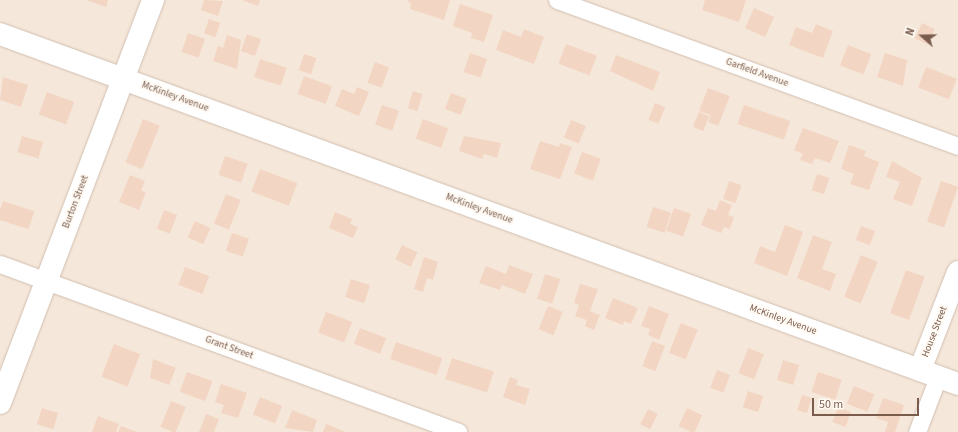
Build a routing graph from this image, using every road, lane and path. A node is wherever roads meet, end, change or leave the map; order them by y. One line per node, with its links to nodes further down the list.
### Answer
1 (153, 0): 4 (street, Burton Street)
2 (556, 0): 5 (street, Garfield Avenue)
3 (0, 34): 4 (street, McKinley Avenue)
4 (123, 78): 8 (street, Burton Street); 9 (street, McKinley Avenue)
5 (958, 146)
6 (0, 264): 8 (street, Grant Street)
7 (958, 272): 9 (street, House Street)
8 (46, 282): 10 (street, Burton Street); 11 (street, Grant Street)
9 (939, 377): 12 (street, House Street)
10 (0, 403)
11 (458, 432)
12 (918, 432)

